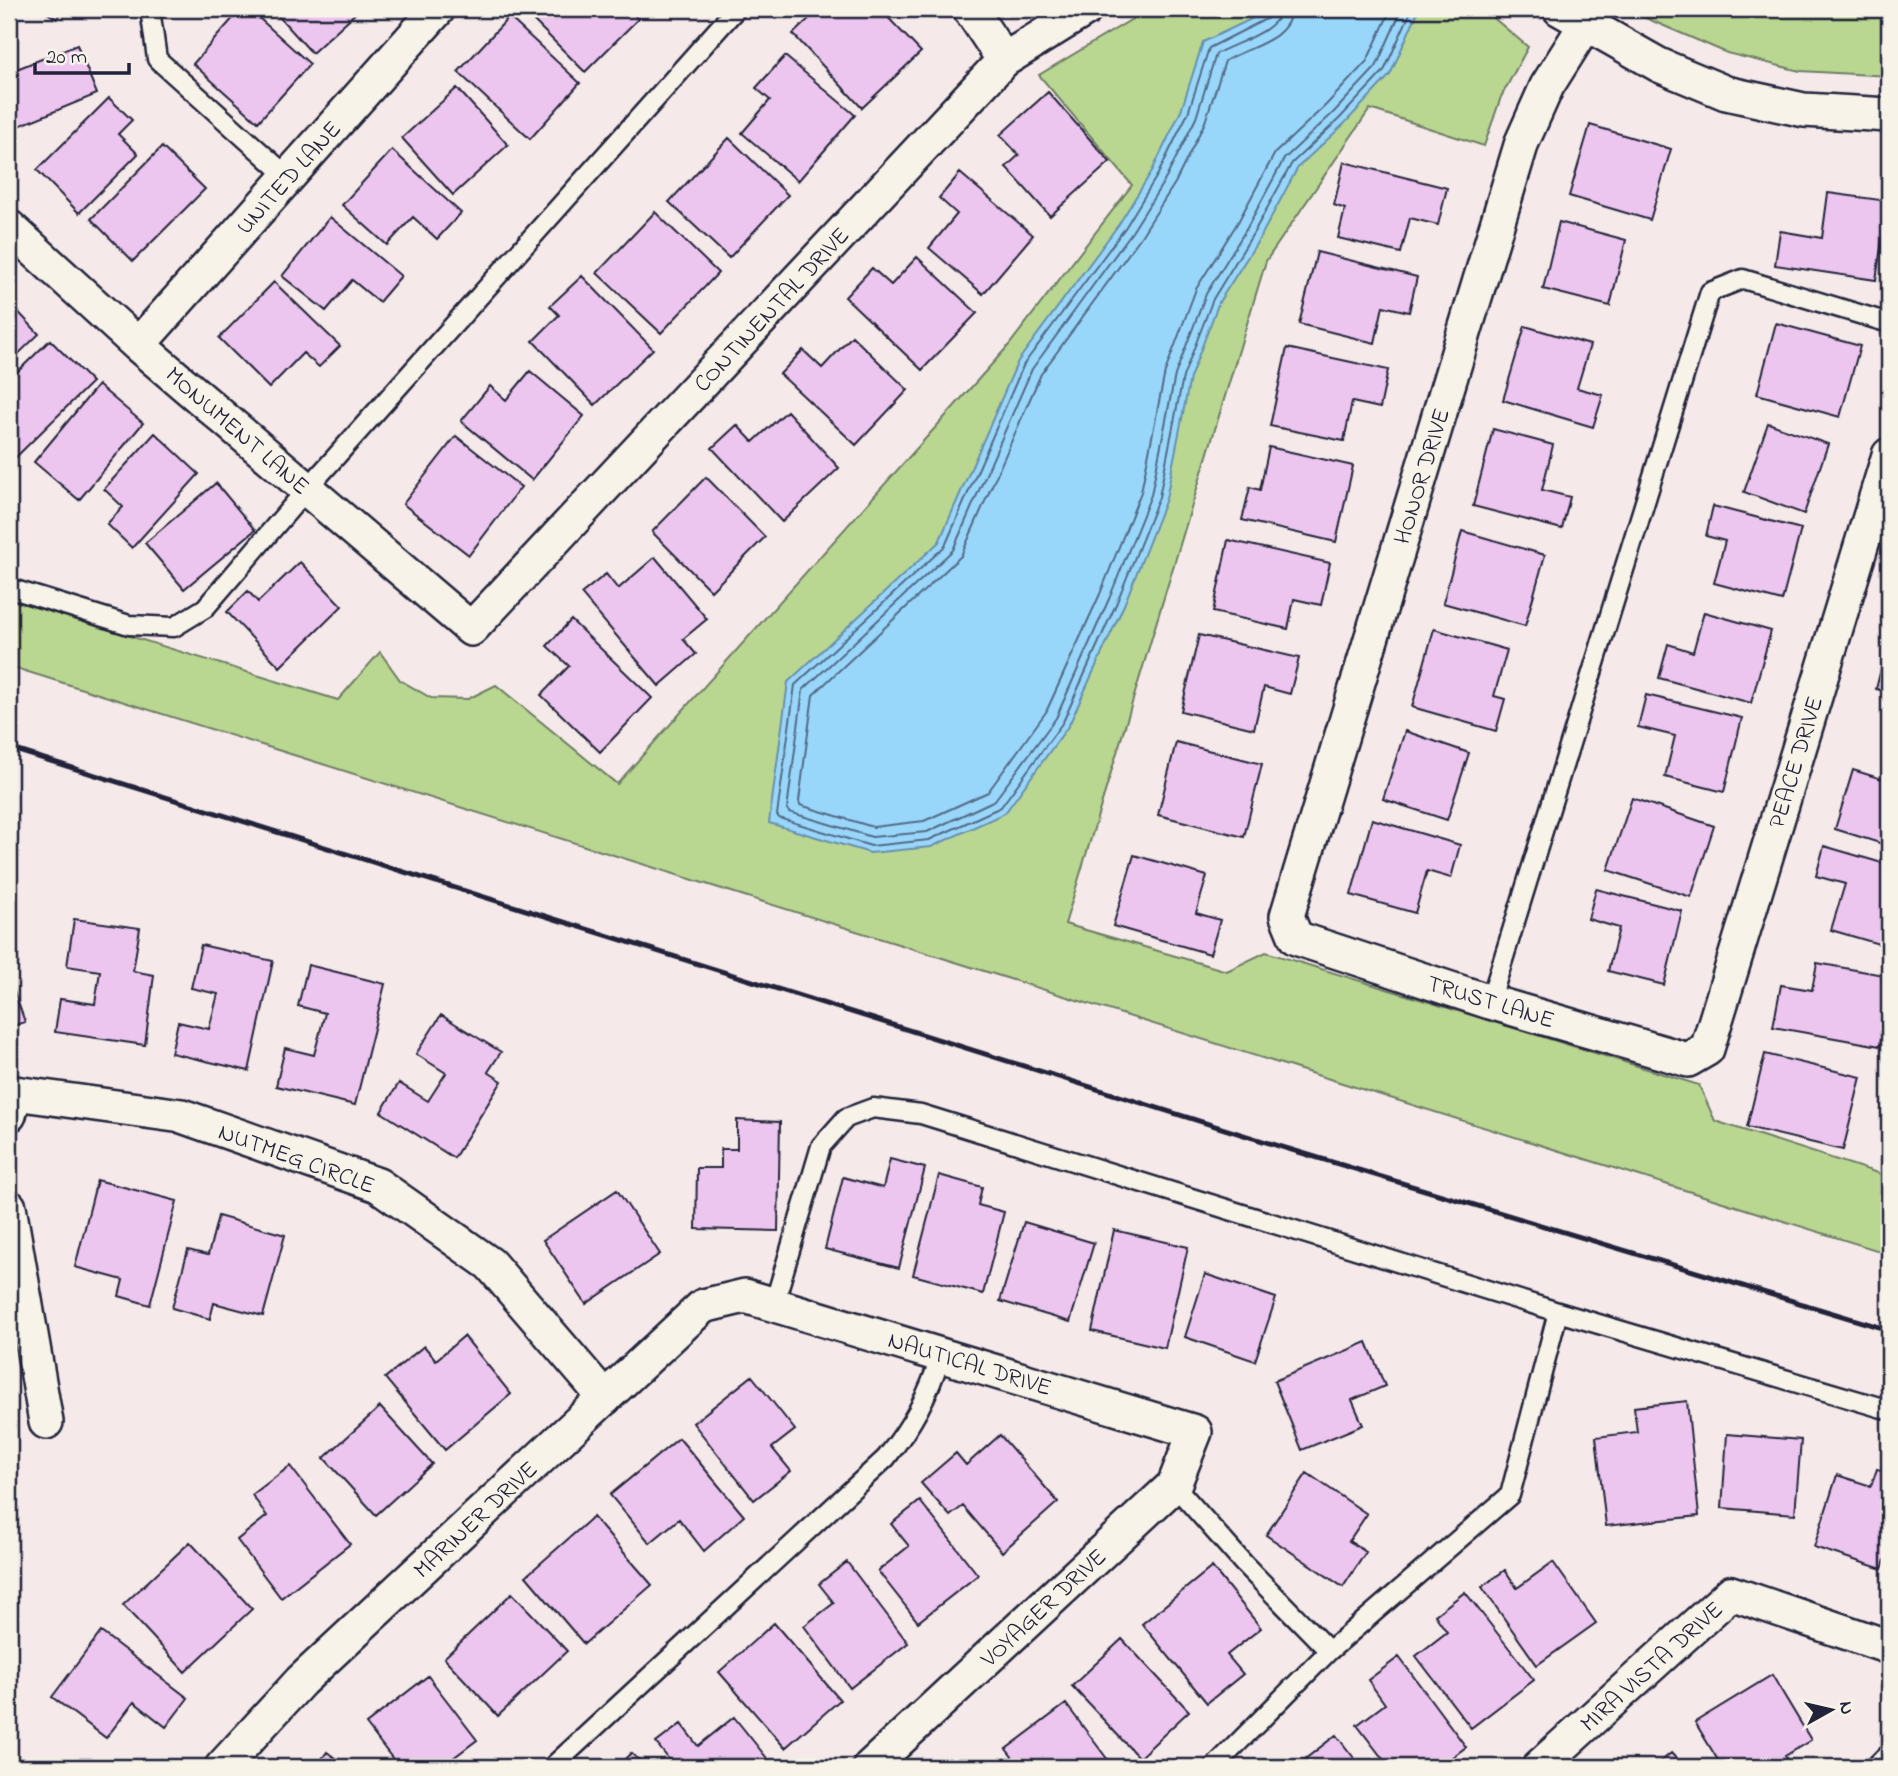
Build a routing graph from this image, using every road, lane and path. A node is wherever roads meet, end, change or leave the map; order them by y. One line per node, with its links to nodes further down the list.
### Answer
1 (150, 9): 9 (lane)
2 (438, 9): 9 (street, UNITED LANE)
3 (736, 9): 14 (lane)
4 (970, 9): 7 (street)
5 (1086, 9): 7 (street, CONTINENTAL DRIVE)
6 (1573, 16): 8 (street); 17 (street, HONOR DRIVE)
7 (1004, 60): 16 (street, CONTINENTAL DRIVE)
8 (1889, 115)
9 (288, 177): 12 (street, UNITED LANE)
10 (9, 227): 12 (street, MONUMENT LANE)
11 (1889, 323): 18 (lane)
12 (138, 345): 14 (street, MONUMENT LANE)
13 (1889, 455): 19 (street, PEACE DRIVE)
14 (307, 489): 15 (lane); 16 (street, MONUMENT LANE)
15 (9, 588)
16 (471, 629)
17 (1296, 938): 18 (street, TRUST LANE)
18 (1490, 1002): 19 (street, TRUST LANE)
19 (1688, 1060)
20 (9, 1115): 25 (street, NUTMEG CIRCLE)
21 (9, 1207): 27 (street)
22 (759, 1300): 23 (lane); 24 (street, NAUTICAL DRIVE); 25 (street, MARINER DRIVE)
23 (1558, 1312): 26 (lane); 31 (lane)
24 (941, 1354): 28 (street, NAUTICAL DRIVE); 34 (lane)
25 (605, 1398): 33 (street, MARINER DRIVE)
26 (1889, 1410)
27 (46, 1422)
28 (1195, 1432): 29 (street, VOYAGER DRIVE)
29 (1174, 1485): 31 (lane); 35 (street, VOYAGER DRIVE)
30 (1889, 1647): 37 (street, MIRA VISTA DRIVE)
31 (1329, 1651): 36 (lane)
32 (1889, 1753): 38 (lane)
33 (222, 1767)
34 (551, 1767)
35 (870, 1767)
36 (1214, 1767)
37 (1539, 1767)
38 (1875, 1767)

